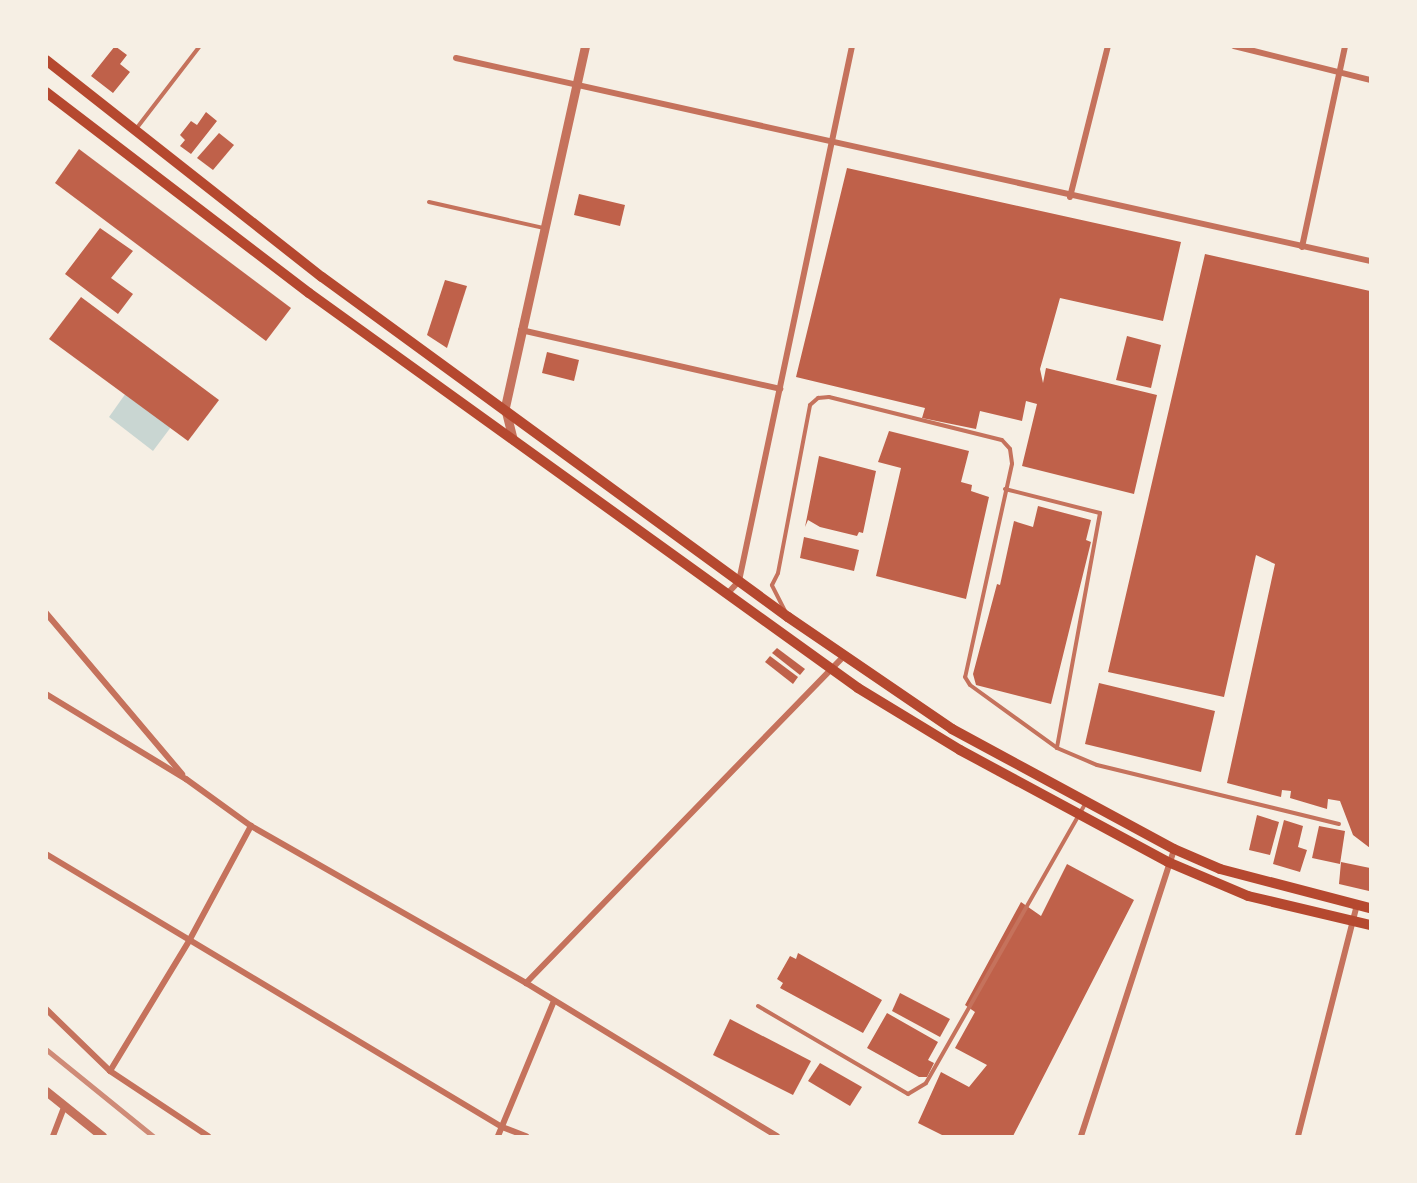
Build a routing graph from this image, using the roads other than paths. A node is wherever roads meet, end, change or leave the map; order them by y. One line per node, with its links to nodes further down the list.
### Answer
1 (200, 46): 13 (lane)
2 (585, 46): 11 (street)
3 (852, 46): 14 (street)
4 (1108, 46): 15 (street)
5 (1234, 46): 9 (street)
6 (1345, 46): 9 (street)
7 (456, 58): 11 (street)
8 (46, 60): 13 (main road)
9 (1339, 73): 10 (street); 18 (street)
10 (1371, 80)
11 (576, 84): 14 (street); 17 (street)
12 (46, 92): 21 (main road)
13 (135, 130): 20 (main road)
14 (830, 141): 15 (street); 23 (street)
15 (1070, 197): 18 (street)
16 (429, 202): 17 (lane)
17 (544, 228): 22 (street)
18 (1302, 247): 19 (street)
19 (1371, 261)
20 (322, 277): 21 (main road); 24 (main road)
21 (309, 293): 25 (main road)
22 (521, 330): 23 (street); 24 (street)
23 (780, 389): 27 (street)
24 (505, 407): 25 (street); 27 (main road)
25 (513, 440): 28 (main road)
26 (1005, 489): 30 (lane); 35 (lane); 35 (lane)
27 (739, 581): 28 (street); 30 (main road)
28 (728, 593): 31 (main road)
29 (46, 613): 36 (street)
30 (788, 617): 31 (lane); 32 (main road)
31 (778, 632): 33 (main road)
32 (844, 656): 33 (street); 37 (main road)
33 (832, 669): 38 (main road); 49 (street)
34 (46, 694): 36 (street)
35 (1057, 748): 39 (lane)
36 (186, 779): 40 (street)
37 (1086, 802): 38 (lane); 41 (main road)
38 (1079, 817): 43 (main road); 51 (lane)
39 (1339, 824)
40 (251, 826): 48 (street); 49 (street)
41 (1174, 849): 43 (street); 44 (main road)
42 (46, 854): 48 (street)
43 (1168, 862): 46 (main road); 63 (street)
44 (1357, 905): 45 (main road); 46 (street)
45 (1371, 908)
46 (1353, 921): 47 (main road); 64 (street)
47 (1371, 925)
48 (189, 941): 53 (street); 56 (street)
49 (526, 982): 50 (street)
50 (554, 1001): 56 (street); 62 (street)
51 (758, 1006)
52 (46, 1009): 53 (street)
53 (110, 1071): 59 (street)
54 (46, 1091): 55 (street)
55 (64, 1107): 57 (street); 58 (street)
56 (502, 1127): 60 (street); 61 (street)
57 (53, 1137)
58 (102, 1137)
59 (208, 1137)
60 (498, 1137)
61 (526, 1137)
62 (777, 1137)
63 (1081, 1137)
64 (1298, 1137)

